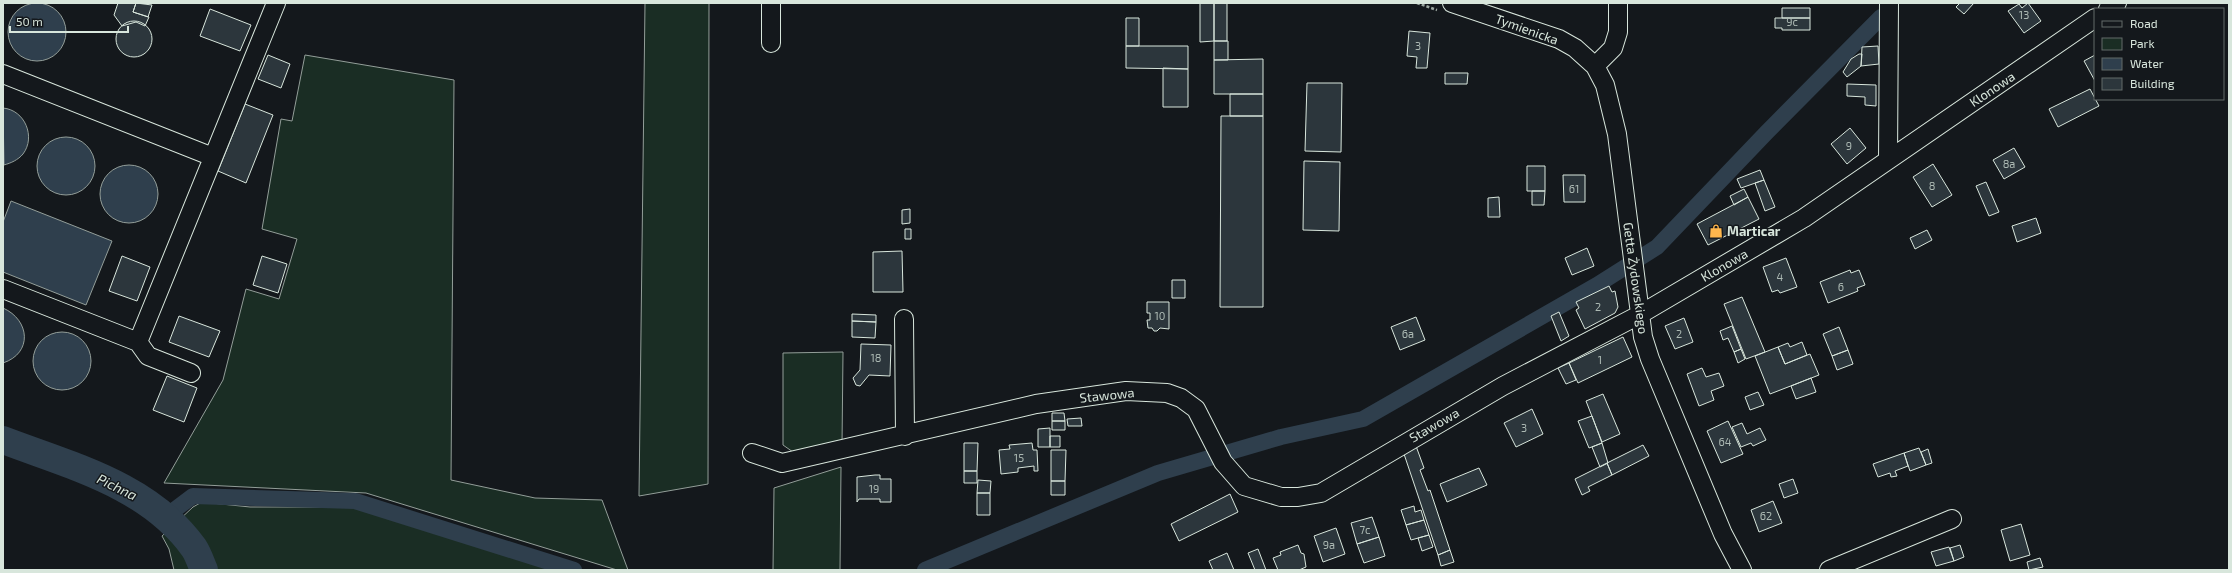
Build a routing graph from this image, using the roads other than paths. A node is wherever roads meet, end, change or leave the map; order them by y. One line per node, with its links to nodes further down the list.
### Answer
1 (276, 3): 10 (street)
2 (771, 3): 7 (street)
3 (1618, 3): 8 (street)
4 (1889, 3): 11 (street)
5 (1446, 7): 8 (street, Tymienicka)
6 (2094, 19): 11 (street, Klonowa)
7 (771, 43)
8 (1595, 66): 13 (street, Getta Żydowskiego)
9 (3, 74): 10 (street)
10 (213, 157): 15 (street)
11 (1888, 160): 13 (street, Klonowa)
12 (3, 289): 15 (street)
13 (1639, 315): 17 (street, Stawowa); 20 (street, Getta Żydowskiego)
14 (904, 319): 17 (street)
15 (138, 342): 16 (street)
16 (191, 373)
17 (905, 436): 18 (street, Stawowa)
18 (752, 453)
19 (1952, 519): 21 (street)
20 (1742, 570)
21 (1828, 570)

